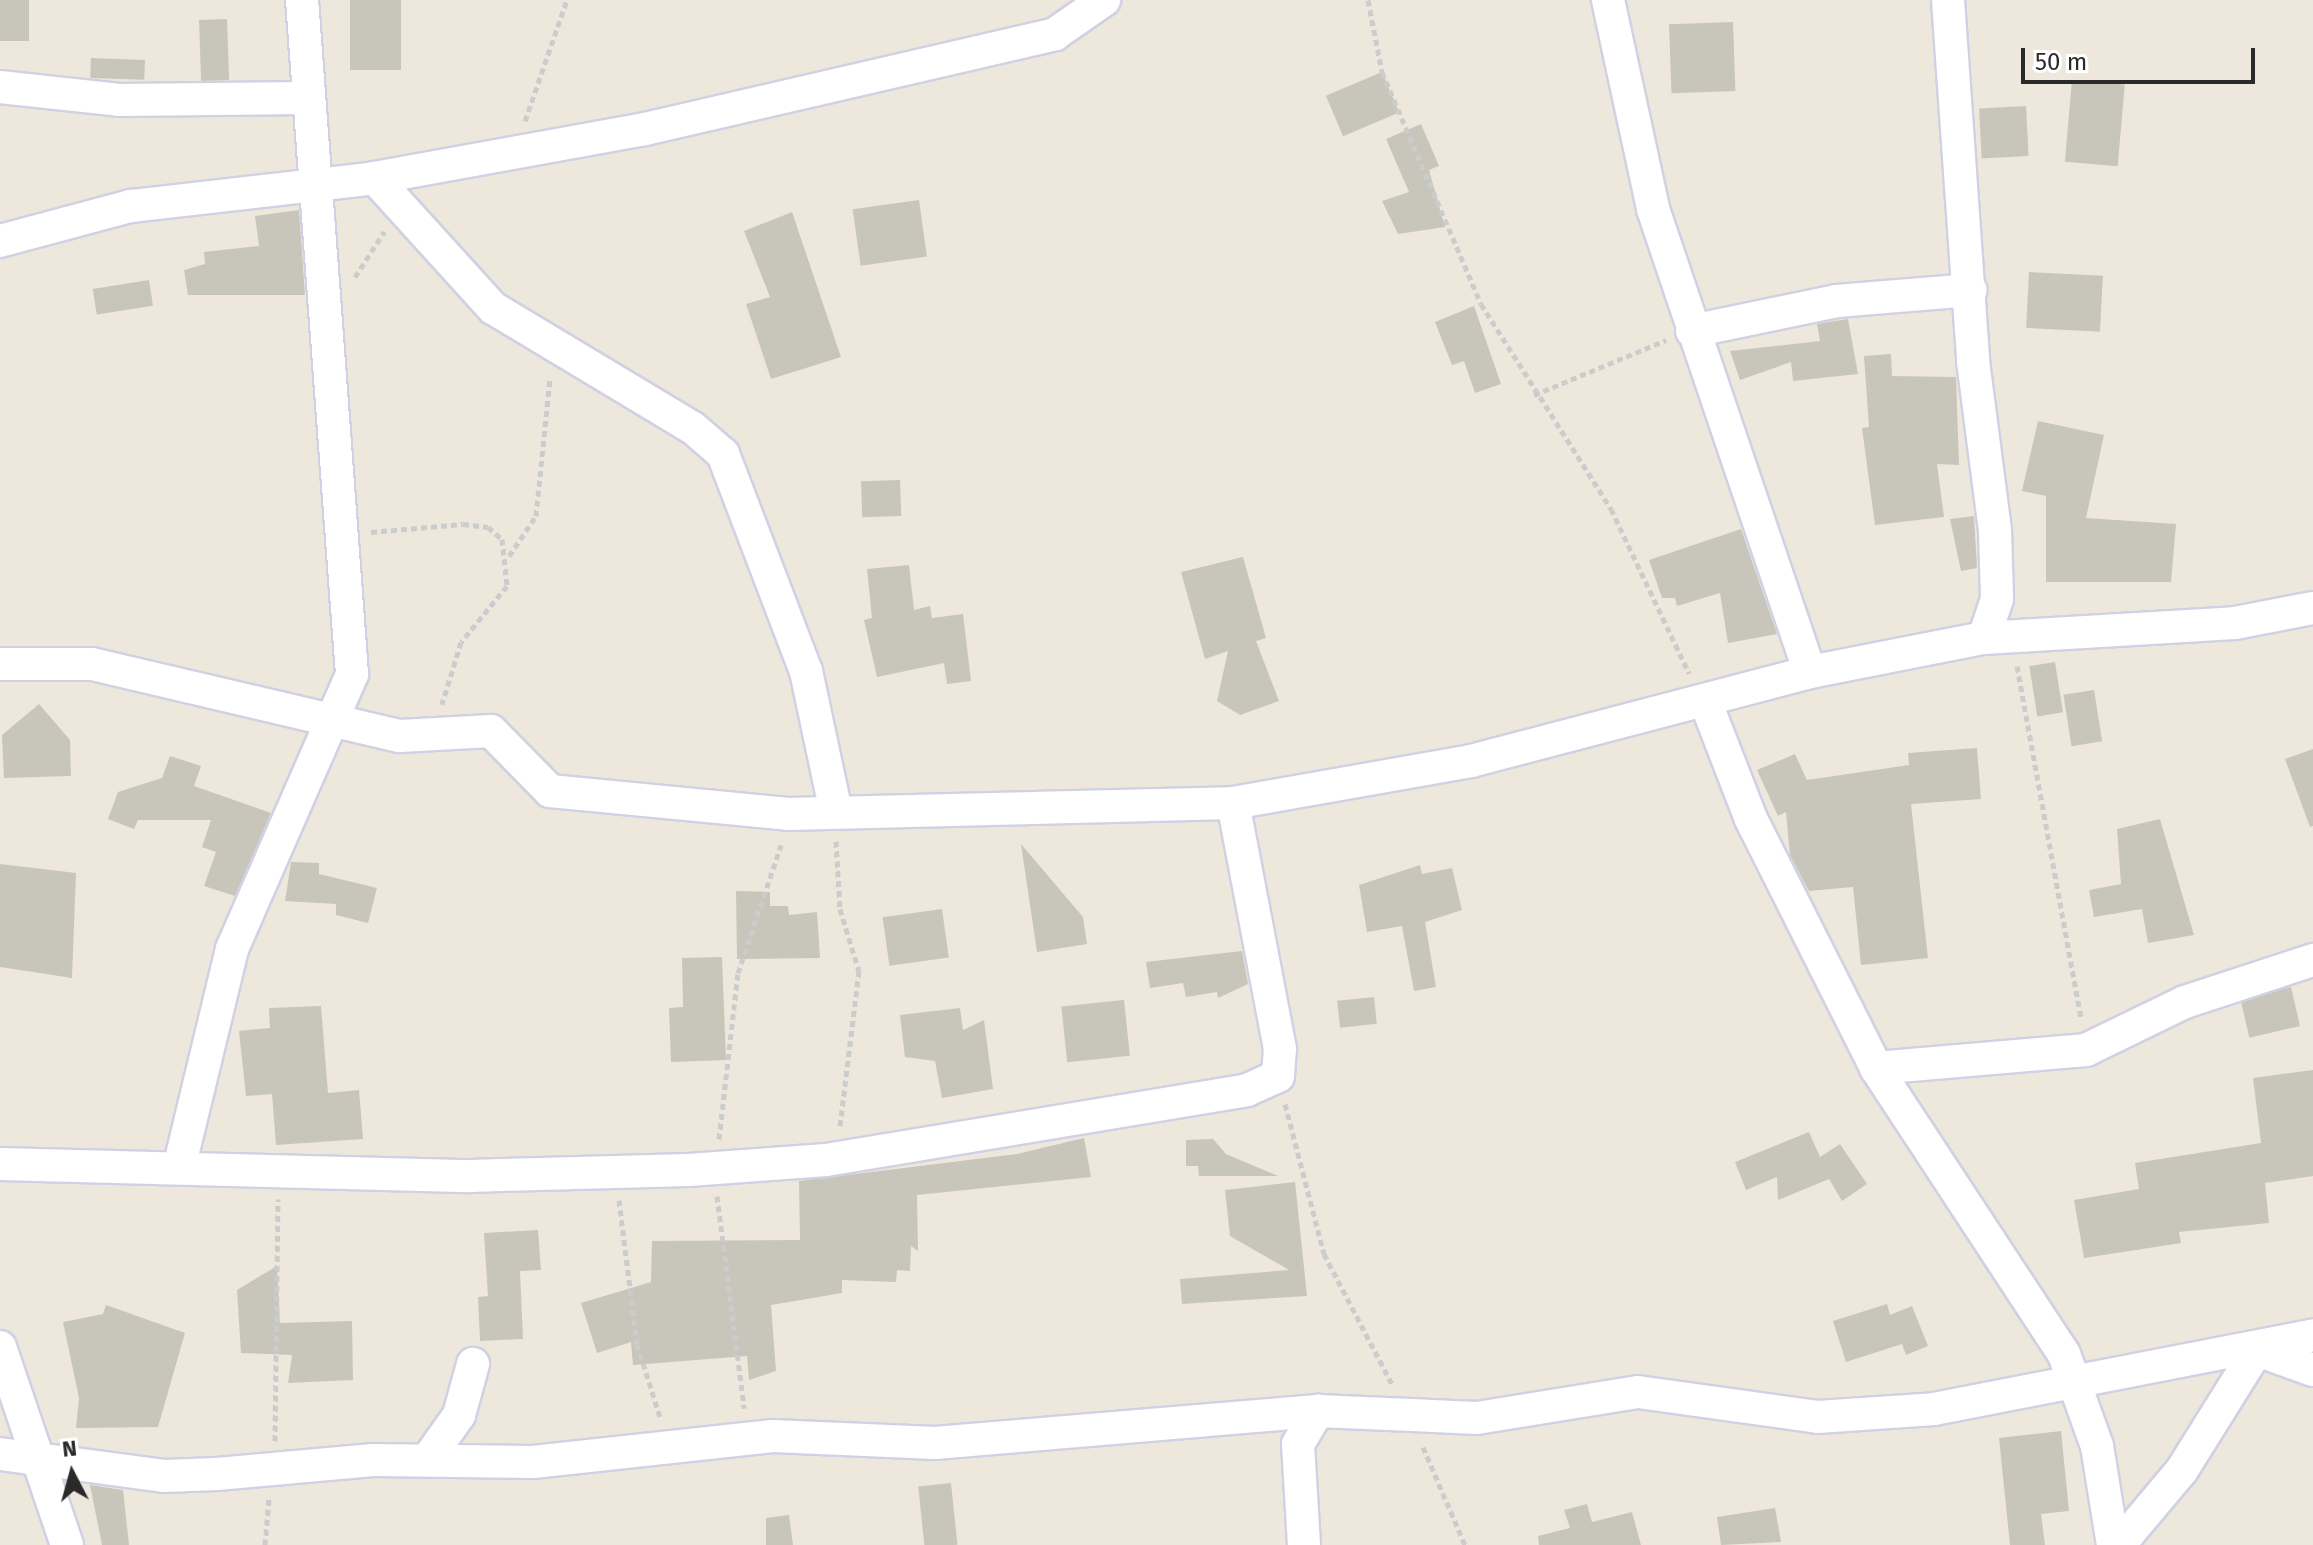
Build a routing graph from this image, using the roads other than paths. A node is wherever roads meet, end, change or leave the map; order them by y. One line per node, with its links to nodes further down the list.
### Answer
1 (302, 0): 6 (street)
2 (1104, 0): 7 (street)
3 (1608, 0): 11 (street)
4 (1948, 0): 10 (street)
5 (0, 87): 6 (street)
6 (307, 98): 8 (street)
7 (375, 178): 8 (street); 19 (street)
8 (312, 185): 9 (street); 17 (street)
9 (0, 241)
10 (1971, 290): 11 (street); 13 (street)
11 (1692, 331): 15 (street)
12 (2313, 608): 13 (street)
13 (1997, 637): 15 (street)
14 (0, 664): 17 (street)
15 (1810, 672): 16 (street)
16 (1706, 703): 18 (street); 21 (street)
17 (331, 718): 19 (street); 23 (street)
18 (1233, 803): 19 (street); 23 (street)
19 (836, 812)
20 (2313, 960): 21 (street)
21 (1876, 1068): 29 (street)
22 (0, 1164): 23 (street)
23 (180, 1164)
24 (2313, 1335): 26 (street)
25 (0, 1347): 32 (street)
26 (2257, 1350): 28 (street); 29 (street); 37 (street)
27 (473, 1364): 33 (street)
28 (2313, 1370)
29 (2077, 1385): 30 (street); 36 (street)
30 (1318, 1411): 33 (street); 35 (street)
31 (0, 1454): 32 (street)
32 (38, 1457): 33 (street); 34 (street)
33 (428, 1459)
34 (67, 1545)
35 (1304, 1545)
36 (2113, 1545)
37 (2119, 1545)

